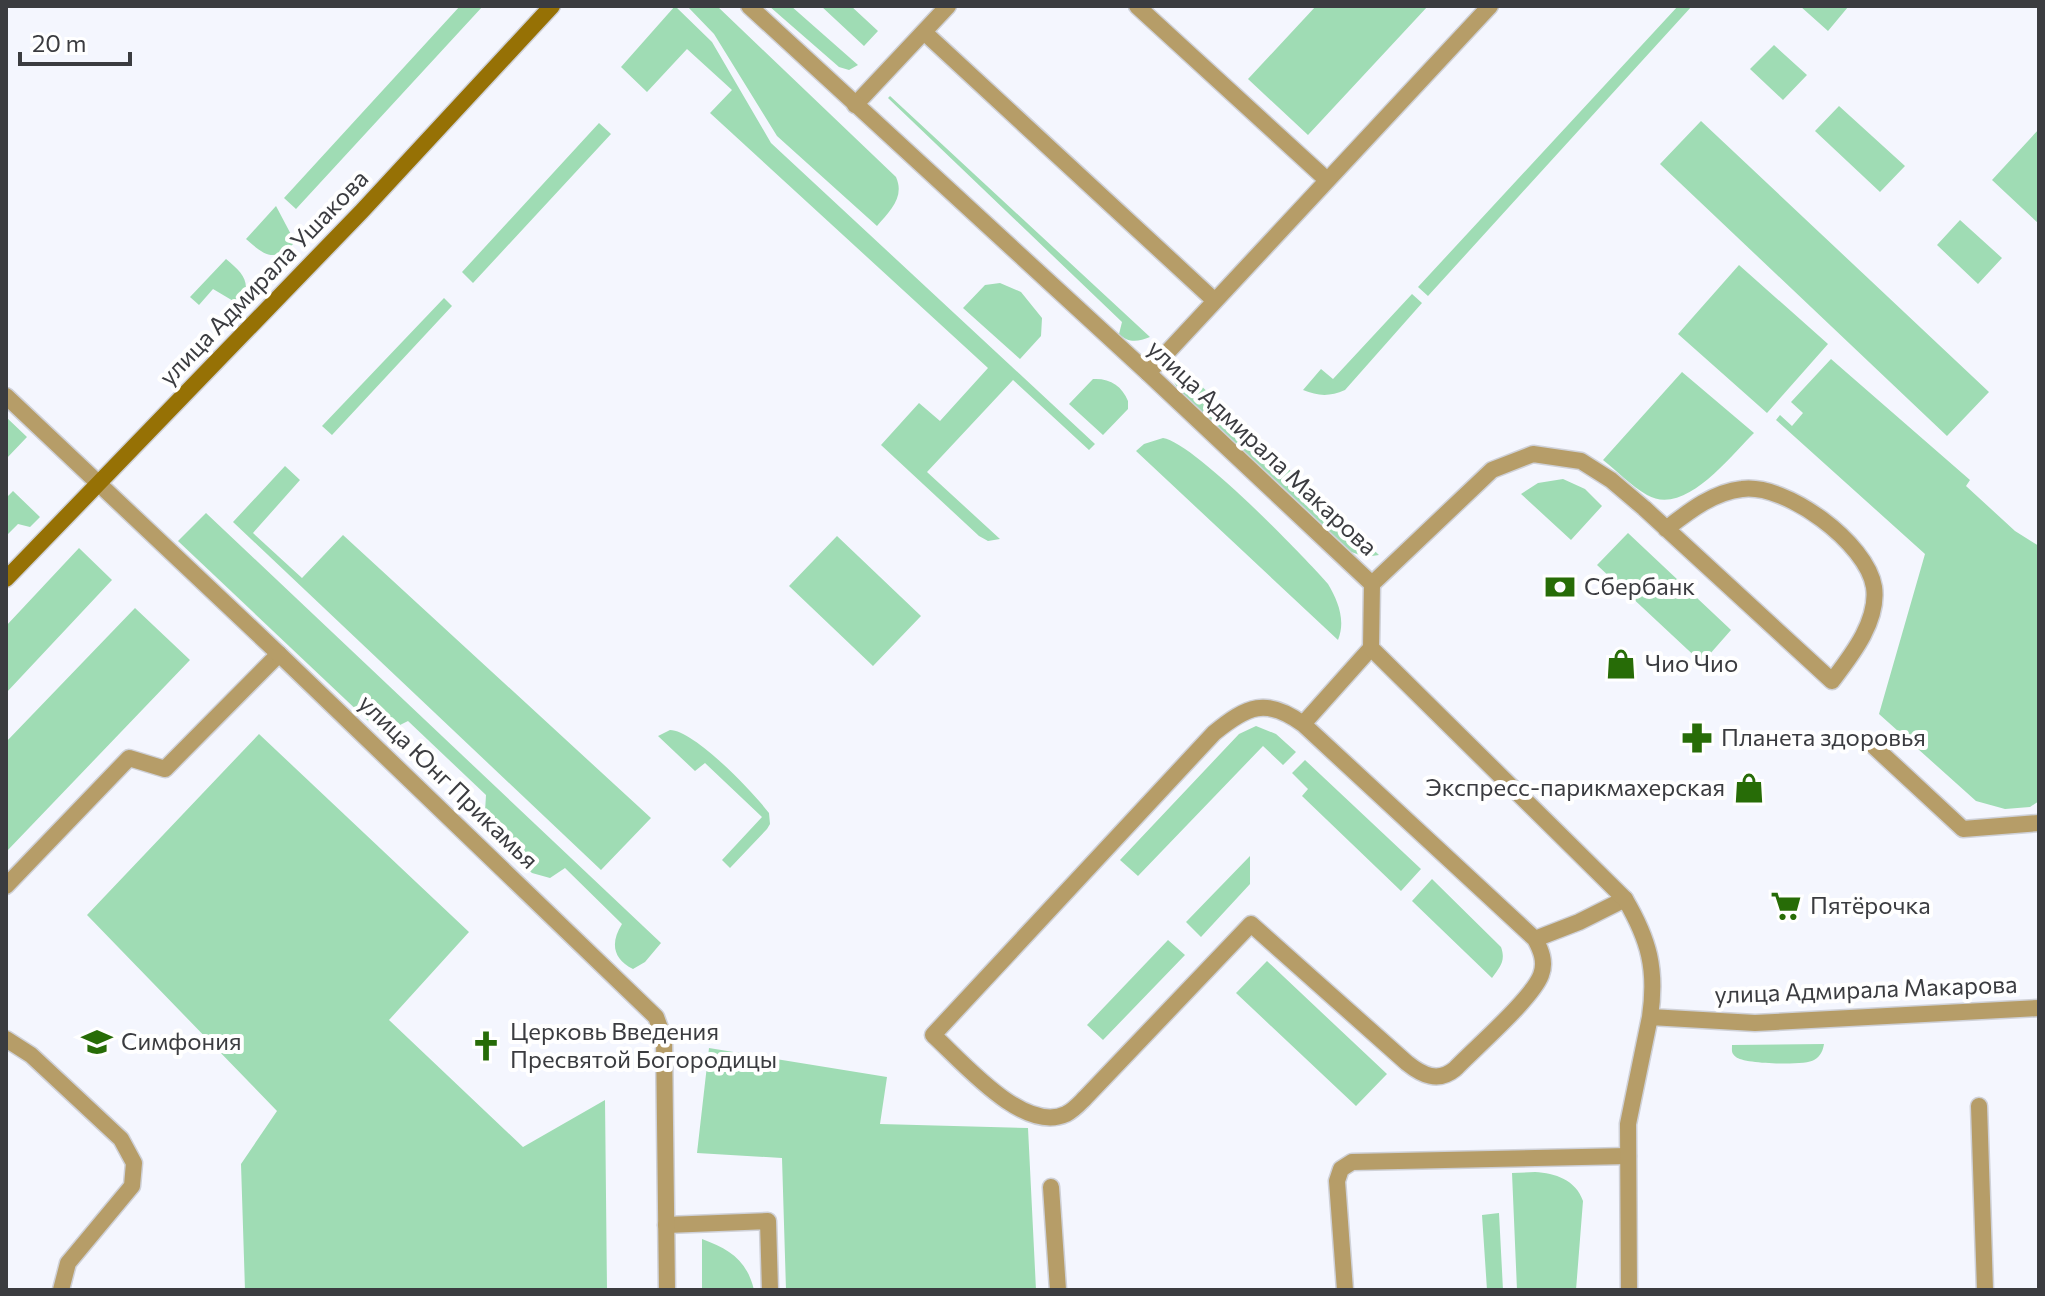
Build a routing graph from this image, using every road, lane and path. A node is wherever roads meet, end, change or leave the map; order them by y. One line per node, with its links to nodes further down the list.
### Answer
1 (552, 6): 12 (street, улица Адмирала Ушакова)
2 (749, 6): 7 (street, улица Адмирала Макарова)
3 (948, 6): 6 (street)
4 (1137, 6): 8 (street)
5 (1490, 6): 8 (street)
6 (924, 32): 7 (street); 9 (street)
7 (855, 105): 10 (street, улица Адмирала Макарова)
8 (1327, 180): 9 (street)
9 (1215, 301): 10 (street)
10 (1148, 373): 15 (street, улица Адмирала Макарова)
11 (6, 396): 12 (street, улица Юнг Прикамья)
12 (99, 483): 14 (street, улица Адмирала Ушакова); 17 (street, улица Юнг Прикамья)
13 (1666, 529): 13 (street); 15 (street)
14 (6, 579)
15 (1372, 584): 16 (street, улица Адмирала Макарова)
16 (1371, 648): 18 (street); 22 (street)
17 (279, 654): 21 (street); 30 (street, улица Юнг Прикамья)
18 (1303, 724): 23 (street); 23 (street)
19 (1867, 740): 20 (street)
20 (2039, 823)
21 (6, 886)
22 (1625, 899): 23 (street); 25 (street)
23 (1535, 939)
24 (2039, 1008): 25 (street, улица Адмирала Макарова)
25 (1650, 1017): 28 (street)
26 (6, 1039): 31 (street)
27 (1979, 1106): 37 (street)
28 (1628, 1156): 35 (street); 36 (street)
29 (1051, 1187): 34 (street)
30 (666, 1225): 32 (street, улица Юнг Прикамья); 33 (street)
31 (61, 1290)
32 (667, 1290)
33 (770, 1290)
34 (1058, 1290)
35 (1345, 1290)
36 (1629, 1290)
37 (1985, 1290)

